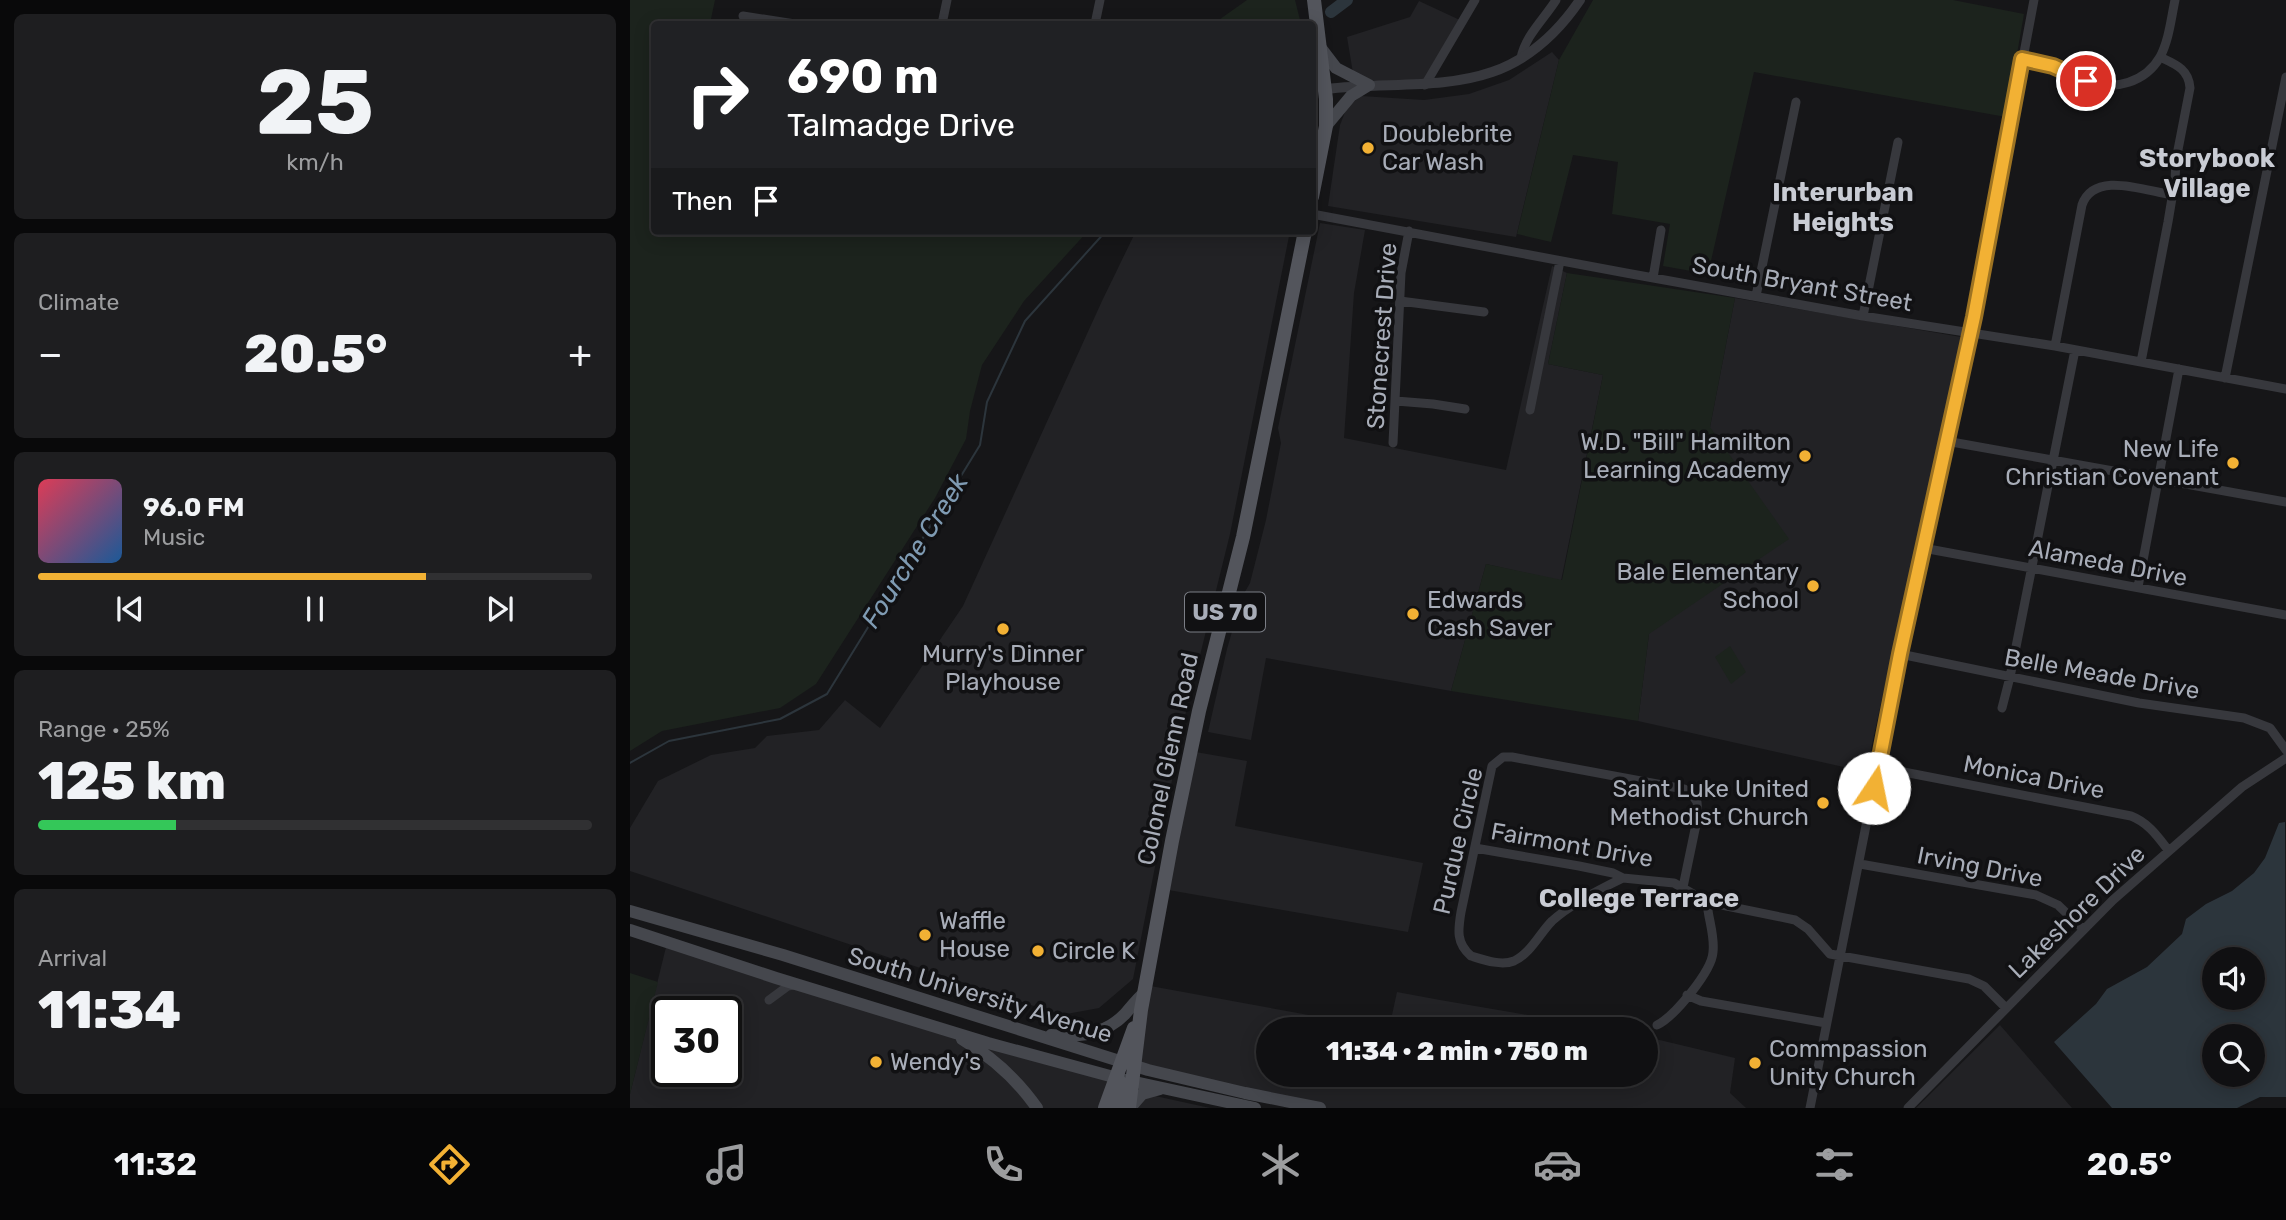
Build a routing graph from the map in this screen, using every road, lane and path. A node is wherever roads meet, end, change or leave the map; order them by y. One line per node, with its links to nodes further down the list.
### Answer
1 (947, 0): 11 (street)
2 (1100, 0): 12 (street)
3 (1314, 0): 13 (main road)
4 (1475, 0): 19 (street)
5 (1556, 0): 15 (street)
6 (1580, 0): 15 (street)
7 (2035, 0): 16 (street)
8 (2175, 0): 14 (street)
9 (743, 16): 10 (street)
10 (776, 21)
11 (943, 21)
12 (1096, 21)
13 (1320, 47): 18 (main road); 20 (main road)
14 (2160, 57): 16 (street); 25 (street)
15 (1521, 58): 19 (street)
16 (2022, 59): 36 (street)
17 (2286, 77): 41 (street)
18 (1369, 85): 19 (street); 20 (street); 22 (main road)
19 (1425, 85)
20 (1325, 89): 22 (main road)
21 (1796, 102): 32 (street)
22 (1326, 126): 24 (main road)
23 (1898, 142): 35 (street)
24 (1316, 177)
25 (2173, 194): 37 (street); 39 (street)
26 (1316, 215): 28 (street, South Bryant Street)
27 (1661, 230): 31 (street)
28 (1409, 231): 30 (street, South Bryant Street); 33 (street, Stonecrest Drive)
29 (1305, 235): 72 (main road, Colonel Glenn Road / US 70)
30 (1560, 261): 31 (street, South Bryant Street); 45 (street)
31 (1653, 278): 32 (street, South Bryant Street)
32 (1756, 296): 35 (street, South Bryant Street)
33 (1400, 301): 34 (street); 43 (street, Stonecrest Drive)
34 (1484, 312)
35 (1863, 316): 36 (street, South Bryant Street)
36 (1970, 332): 37 (street, South Bryant Street); 46 (street)
37 (2055, 346): 38 (street, South Bryant Street)
38 (2075, 350): 39 (street, South Bryant Street); 48 (street)
39 (2141, 362): 40 (street, South Bryant Street)
40 (2179, 369): 41 (street, South Bryant Street); 49 (street)
41 (2225, 378): 42 (street, South Bryant Street)
42 (2286, 389)
43 (1396, 401): 44 (street); 47 (street, Stonecrest Drive)
44 (1465, 409)
45 (1530, 410)
46 (1947, 440): 48 (street); 51 (street)
47 (1393, 443)
48 (2052, 460): 49 (street); 52 (street)
49 (2159, 479): 50 (street); 53 (street)
50 (2286, 502)
51 (1923, 548): 52 (street, Alameda Drive); 55 (street)
52 (2032, 568): 53 (street, Alameda Drive); 56 (street)
53 (2138, 587): 54 (street, Alameda Drive)
54 (2286, 615)
55 (1900, 654): 56 (street, Belle Meade Drive); 60 (street)
56 (2010, 677): 57 (street); 58 (street, Belle Meade Drive)
57 (2002, 708)
58 (2286, 750)
59 (2286, 758): 62 (street, Lakeshore Drive)
60 (1878, 767): 62 (street, Monica Drive); 63 (street)
61 (1475, 848): 64 (street, Fairmont Drive); 64 (street, Purdue Circle); 65 (street, Purdue Circle)
62 (2169, 851): 68 (street, Lakeshore Drive)
63 (1860, 864): 68 (street, Irving Drive); 70 (street)
64 (1623, 878): 65 (street, Fairmont Drive)
65 (1683, 887): 66 (street, Fairmont Drive)
66 (1707, 902): 70 (street, Fairmont Drive); 73 (street)
67 (630, 911): 79 (main road, South University Avenue)
68 (2083, 929): 75 (street, Lakeshore Drive)
69 (630, 930): 71 (main road, South University Avenue)
70 (1841, 956): 75 (street, Fairmont Drive); 77 (street)
71 (796, 985): 74 (street); 76 (main road, South University Avenue)
72 (1144, 993): 79 (main road); 80 (main road, Colonel Glenn Road / US 70)
73 (1687, 995): 77 (street); 78 (street)
74 (769, 1000)
75 (2006, 1008): 90 (street, Lakeshore Drive)
76 (926, 1023): 81 (main road, South University Avenue); 83 (main road)
77 (1826, 1023): 89 (street)
78 (1658, 1024)
79 (1020, 1029): 80 (main road, South University Avenue)
80 (1129, 1064): 81 (main road, Colonel Glenn Road); 88 (main road, South University Avenue)
81 (1123, 1079): 82 (main road, South University Avenue); 84 (main road); 85 (main road); 86 (main road)
82 (1166, 1088): 86 (main road); 87 (main road, South University Avenue)
83 (1037, 1108)
84 (1105, 1108)
85 (1118, 1108)
86 (1129, 1108)
87 (1255, 1108)
88 (1320, 1108)
89 (1810, 1108)
90 (1908, 1108)

